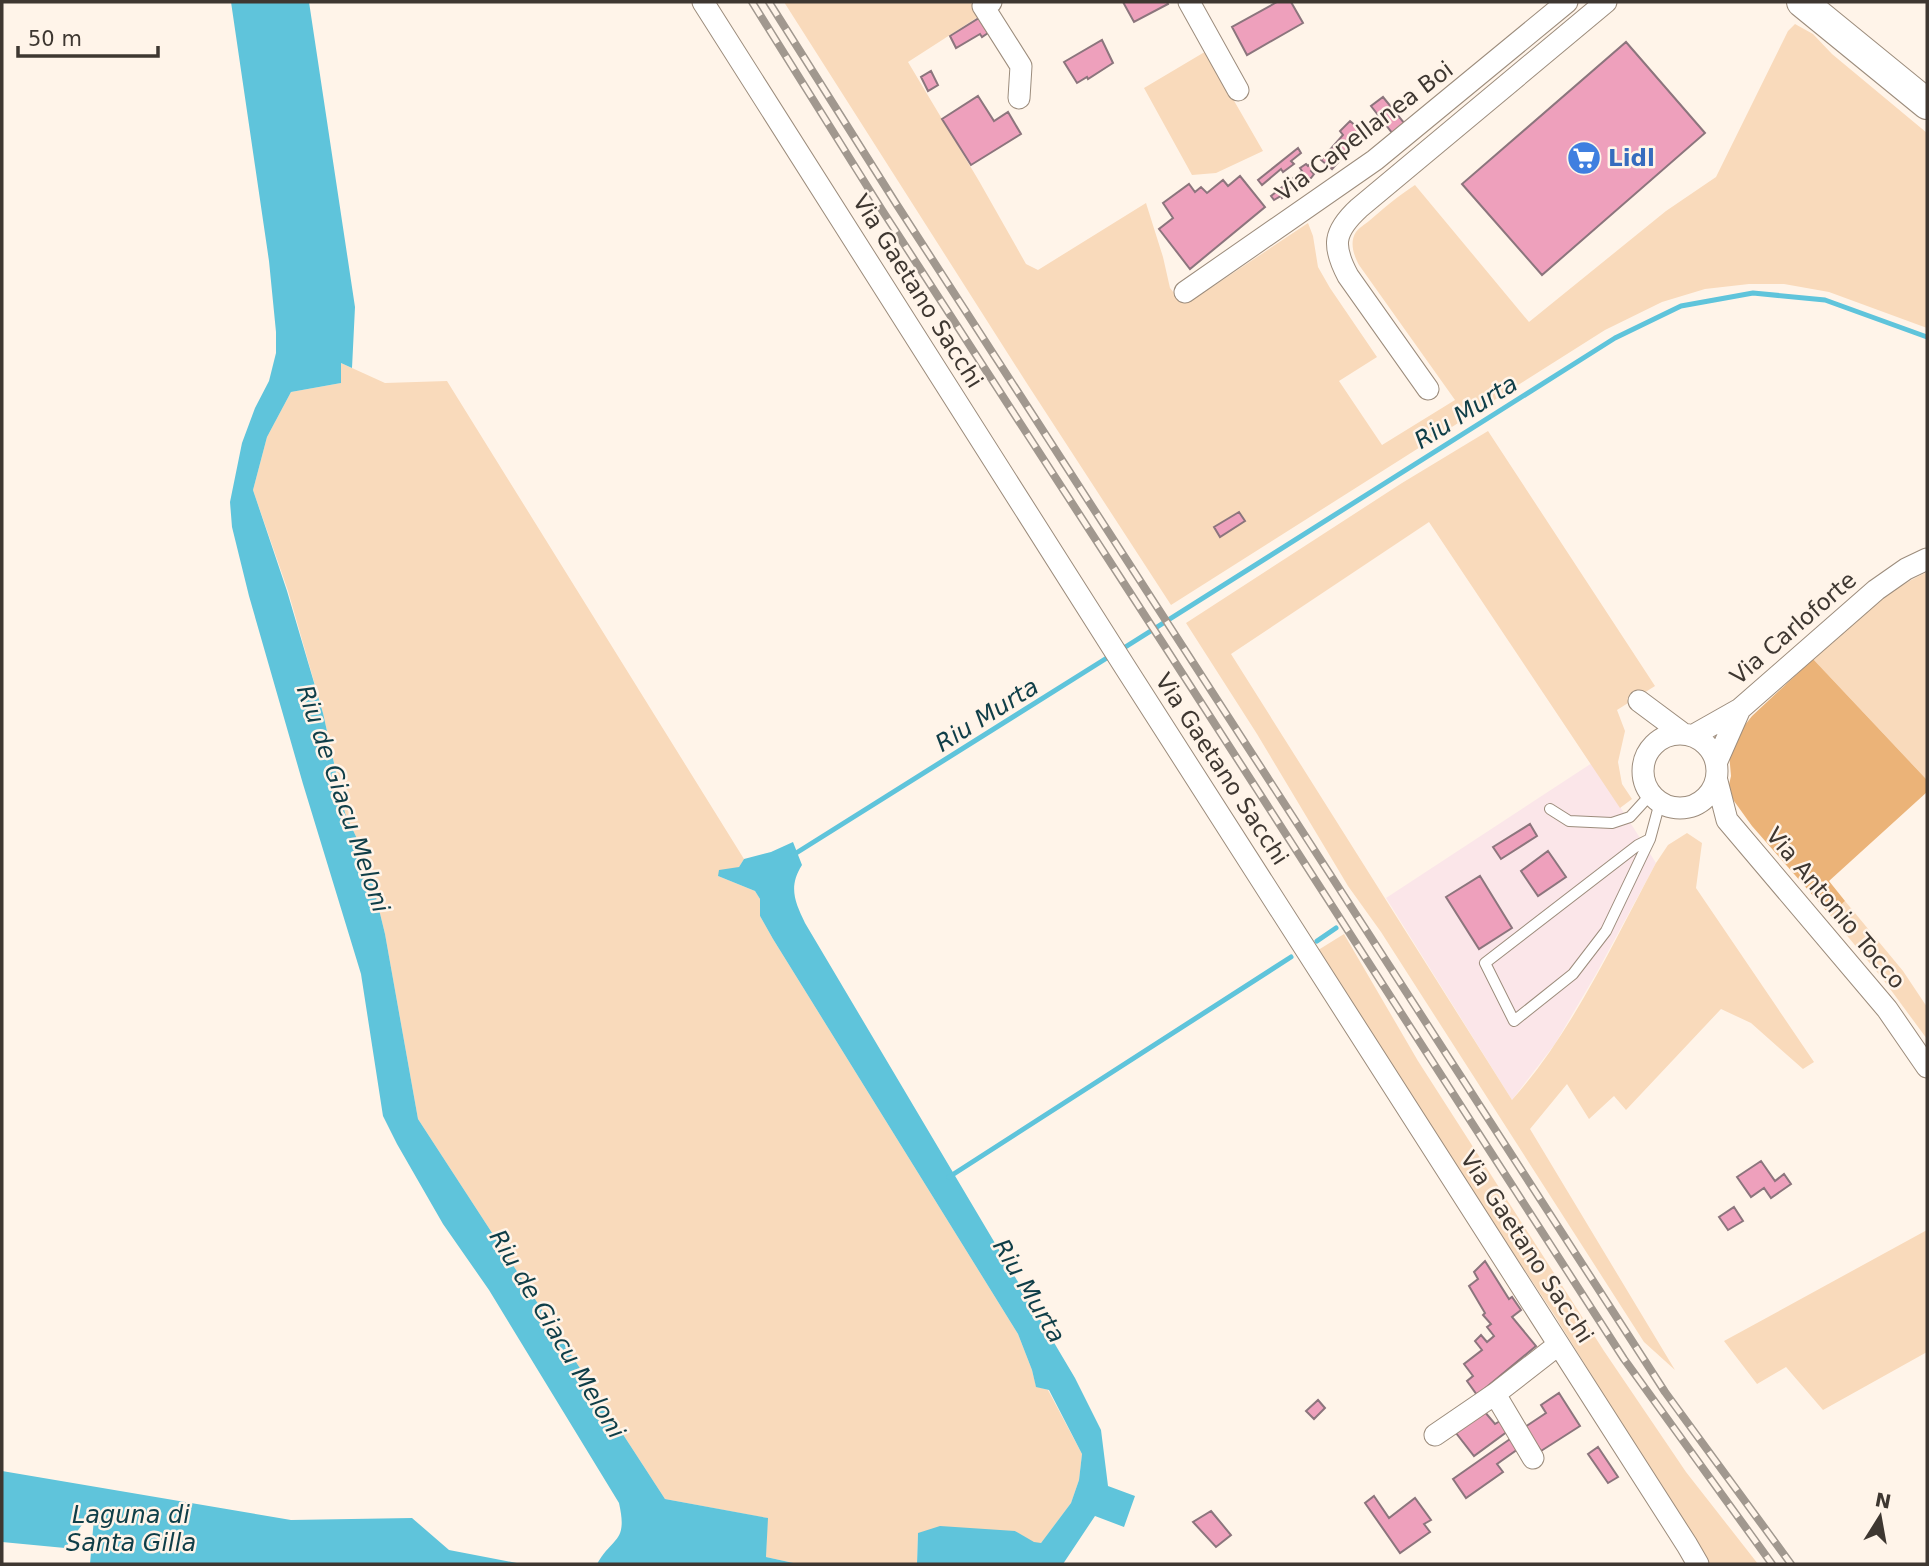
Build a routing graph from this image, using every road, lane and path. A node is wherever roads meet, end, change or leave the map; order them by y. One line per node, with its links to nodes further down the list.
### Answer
1 (703, 2): 23 (street, Via Gaetano Sacchi)
2 (991, 2): 8 (street)
3 (1189, 2): 7 (street)
4 (1567, 2): 10 (street, Via Capellanea Boi)
5 (1606, 2): 11 (street)
6 (1802, 2): 9 (main road)
7 (1238, 90)
8 (1019, 98)
9 (1927, 104)
10 (1185, 292)
11 (1428, 389)
12 (1927, 559): 13 (street, Via Carloforte)
13 (1740, 709): 14 (street, Via Carloforte); 16 (street)
14 (1688, 734): 15 (street); 15 (street); 16 (street)
15 (1650, 748): 17 (street)
16 (1717, 771): 18 (street); 20 (street, Via Antonio Tocco)
17 (1655, 798): 18 (street); 19 (lane); 21 (lane)
18 (1695, 806): 20 (street, Via Antonio Tocco)
19 (1550, 809)
20 (1727, 820): 22 (street, Via Antonio Tocco)
21 (1650, 839): 21 (lane)
22 (1927, 1067)
23 (1558, 1345): 24 (street); 27 (street, Via Gaetano Sacchi)
24 (1495, 1394): 25 (street); 26 (street)
25 (1435, 1435)
26 (1533, 1458)
27 (1698, 1564)

